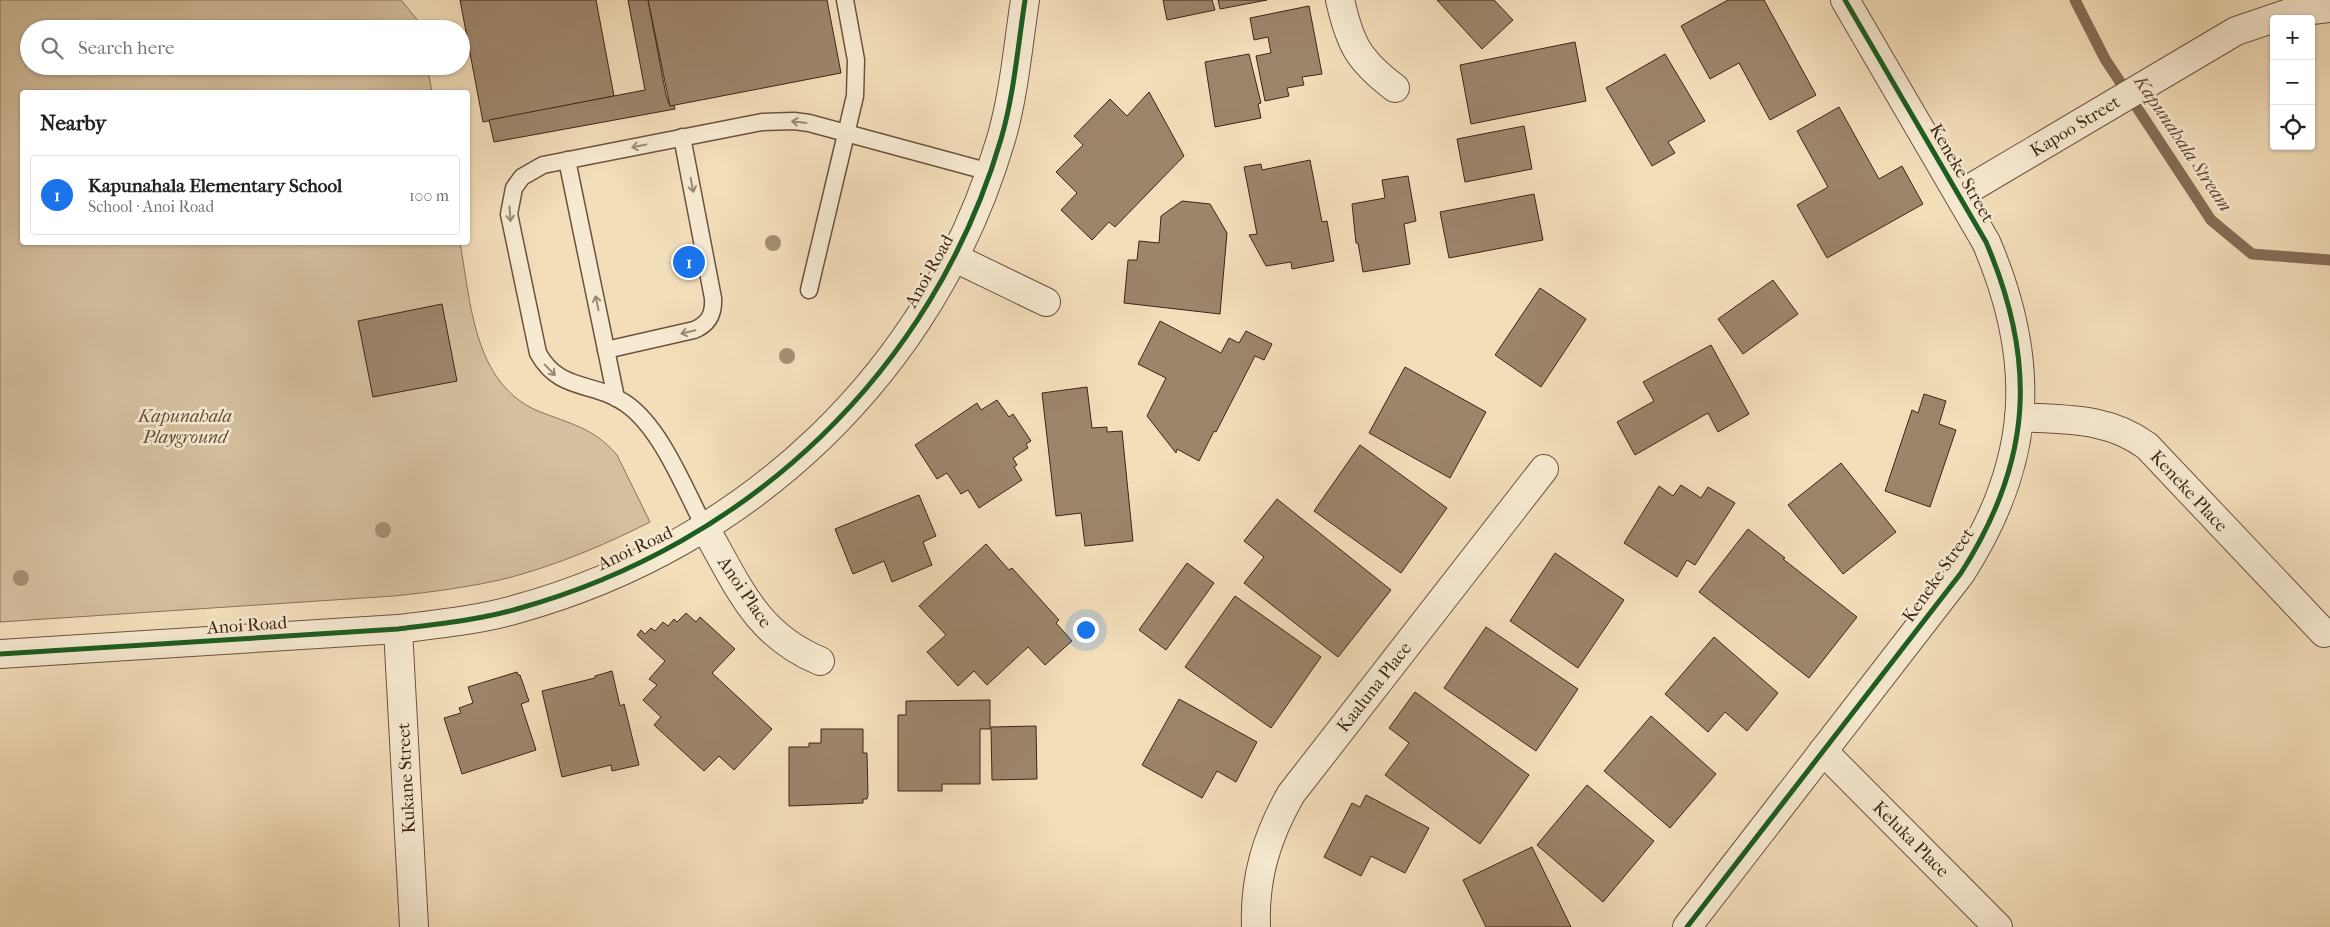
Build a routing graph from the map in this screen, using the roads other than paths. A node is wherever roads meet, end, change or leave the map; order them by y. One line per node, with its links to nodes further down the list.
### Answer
1 (845, 0): 7 (lane)
2 (1025, 0): 10 (street, Anoi Road)
3 (1340, 0): 6 (street)
4 (1845, 0): 11 (street, Keneke Street)
5 (2330, 8): 11 (street, Kapoo Street)
6 (1395, 88)
7 (846, 133): 8 (lane, one-way to 8); 10 (lane); 13 (lane)
8 (682, 137): 9 (lane, one-way to 9); 15 (lane, one-way to 15)
9 (568, 160): 15 (lane, one-way to 9); 16 (lane, one-way to 16)
10 (990, 172): 12 (street, Anoi Road)
11 (1959, 195): 17 (street, Keneke Street)
12 (955, 258): 14 (street); 19 (street, Anoi Road)
13 (809, 290)
14 (1046, 302)
15 (606, 350): 16 (lane)
16 (616, 398): 19 (lane)
17 (2019, 417): 21 (street, Keneke Place); 24 (street, Keneke Street)
18 (1544, 469): 26 (street, Kaaluna Place)
19 (704, 528): 20 (street, Anoi Road); 23 (street, Anoi Place)
20 (398, 629): 22 (street, Anoi Road); 25 (street, Kukane Street)
21 (2324, 633)
22 (0, 654)
23 (820, 661)
24 (1823, 751): 27 (street, Keneke Street); 28 (street, Keluka Place)
25 (414, 927)
26 (1256, 927)
27 (1687, 927)
28 (1998, 927)

